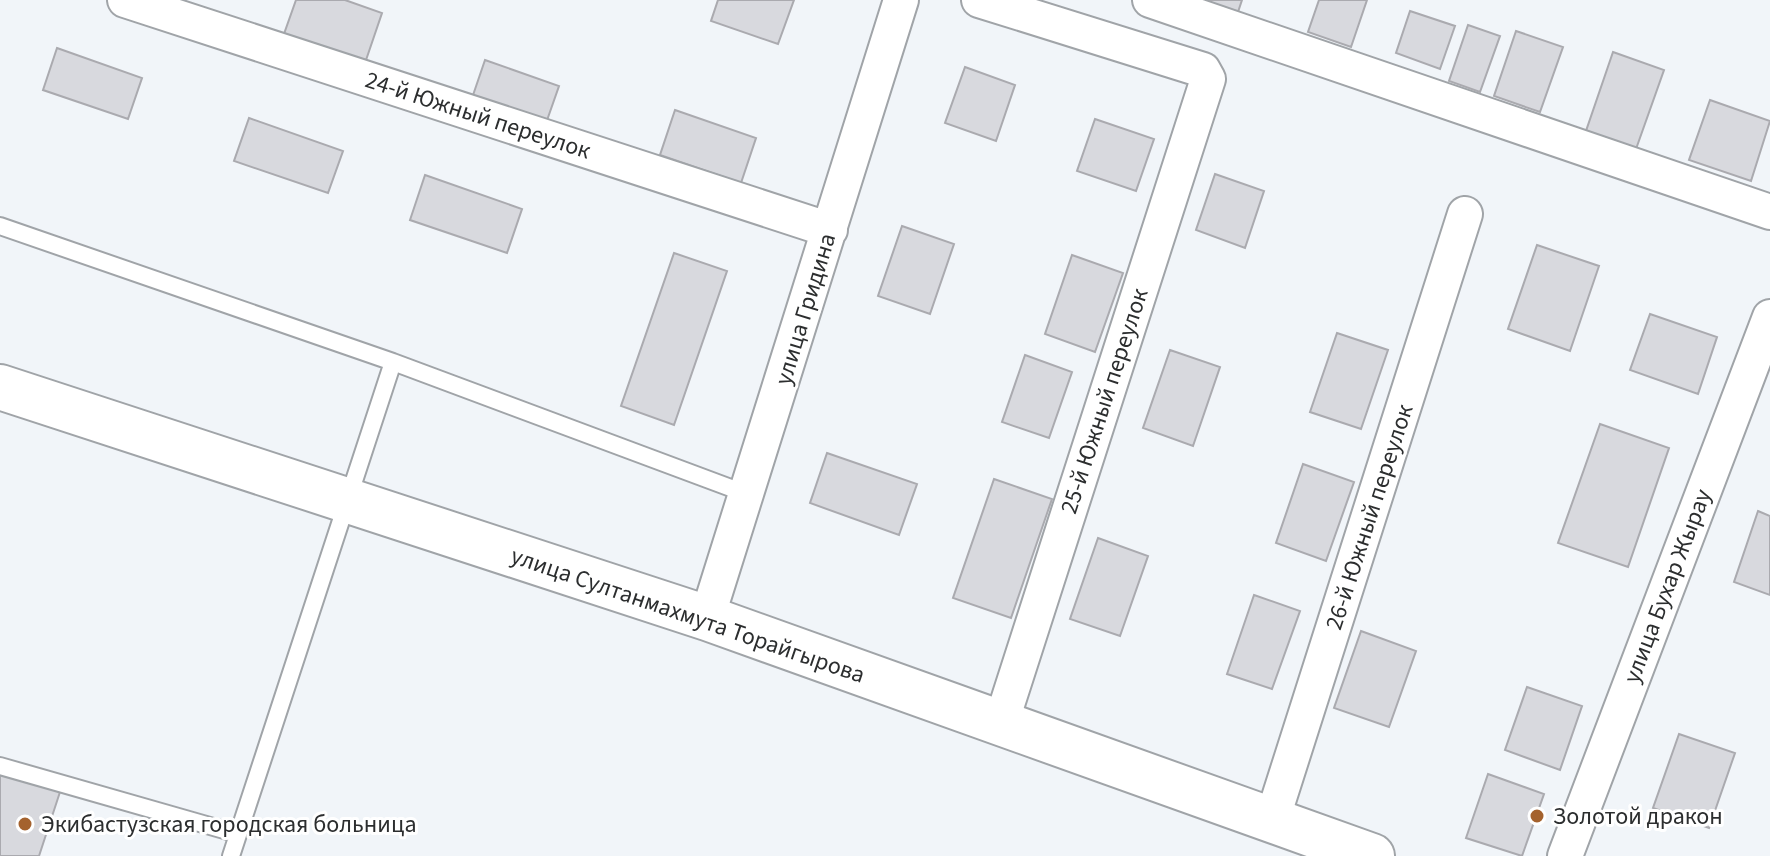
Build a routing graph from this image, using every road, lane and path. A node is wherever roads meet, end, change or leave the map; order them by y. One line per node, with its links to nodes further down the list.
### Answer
1 (125, 0): 8 (street, 24-й Южный переулок)
2 (901, 0): 8 (street, улица Гридина)
3 (979, 0): 15 (street, 25-й Южный переулок)
4 (1150, 0): 5 (street)
5 (1770, 212)
6 (1465, 214): 17 (street, 26-й Южный переулок)
7 (0, 226): 10 (lane)
8 (830, 230): 12 (street, улица Гридина)
9 (1770, 317): 21 (street, улица Бухар Жырау)
10 (393, 362): 12 (lane); 13 (lane)
11 (0, 387): 13 (main road, улица Султанмахмута Торайгырова)
12 (747, 494): 14 (street, улица Гридина)
13 (346, 501): 14 (main road, улица Султанмахмута Торайгырова); 18 (lane)
14 (707, 618): 15 (main road, улица Султанмахмута Торайгырова)
15 (1001, 723): 17 (main road, улица Султанмахмута Торайгырова)
16 (0, 766): 18 (lane)
17 (1272, 820): 20 (main road, улица Султанмахмута Торайгырова)
18 (238, 834): 19 (lane)
19 (231, 856)
20 (1372, 856)
21 (1565, 856)

